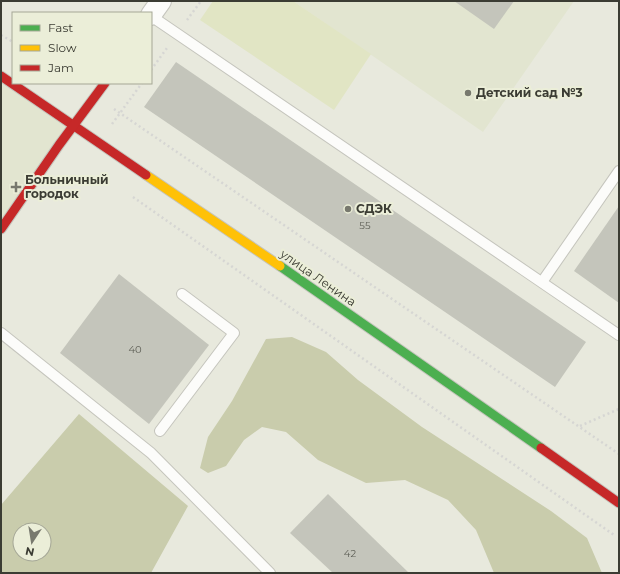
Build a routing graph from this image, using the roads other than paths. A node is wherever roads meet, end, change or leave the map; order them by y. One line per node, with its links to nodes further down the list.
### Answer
1 (161, 1): 2 (street)
2 (152, 14)
3 (152, 16): 11 (lane)
4 (1, 76): 5 (main road, улица Ленина)
5 (12, 83)
6 (13, 84): 8 (main road, улица Ленина)
7 (104, 84): 8 (main road)
8 (74, 125): 10 (main road); 16 (main road, улица Ленина)
9 (619, 171): 11 (lane)
10 (1, 229)
11 (542, 282): 14 (lane)
12 (182, 294): 15 (lane)
13 (1, 333): 17 (lane)
14 (619, 335)
15 (160, 431)
16 (619, 503)
17 (270, 573)

